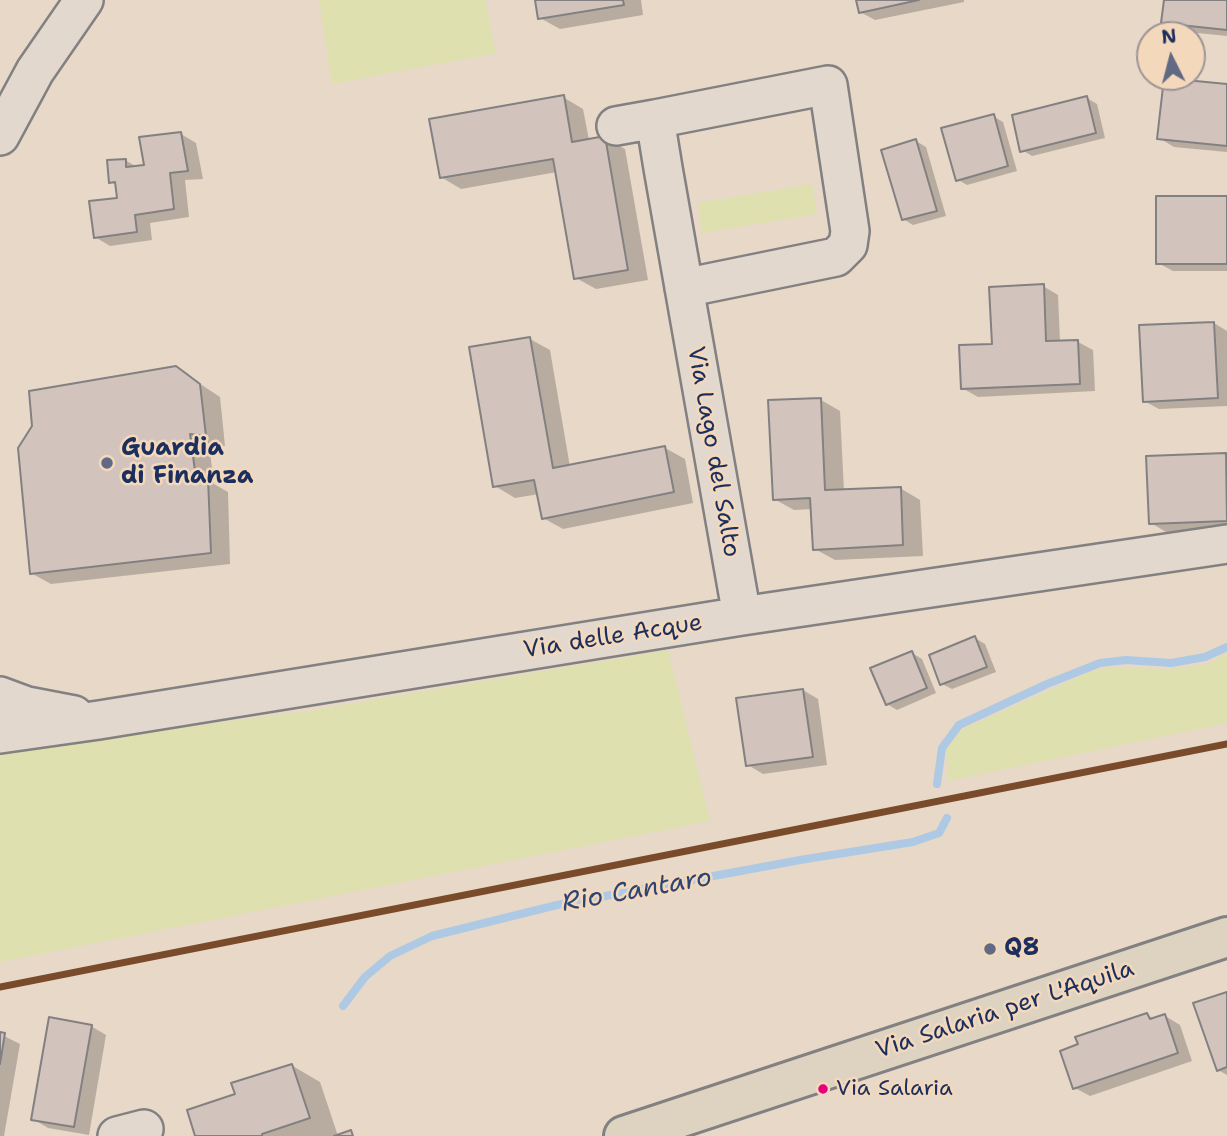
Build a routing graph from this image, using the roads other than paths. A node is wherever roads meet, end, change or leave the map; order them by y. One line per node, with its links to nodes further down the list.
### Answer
1 (84, 0): 4 (street)
2 (655, 120): 3 (street); 5 (street, Via Lago del Salto); 5 (street)
3 (616, 126)
4 (0, 136)
5 (684, 288): 7 (street, Via Lago del Salto)
6 (1227, 544): 7 (street, Via delle Acque)
7 (742, 616): 9 (street, Via delle Acque)
8 (0, 696): 9 (street)
9 (99, 720): 10 (street, Via delle Acque)
10 (0, 734)
11 (1227, 937): 12 (main road, Via Salaria per L'Aquila)
12 (624, 1136)

